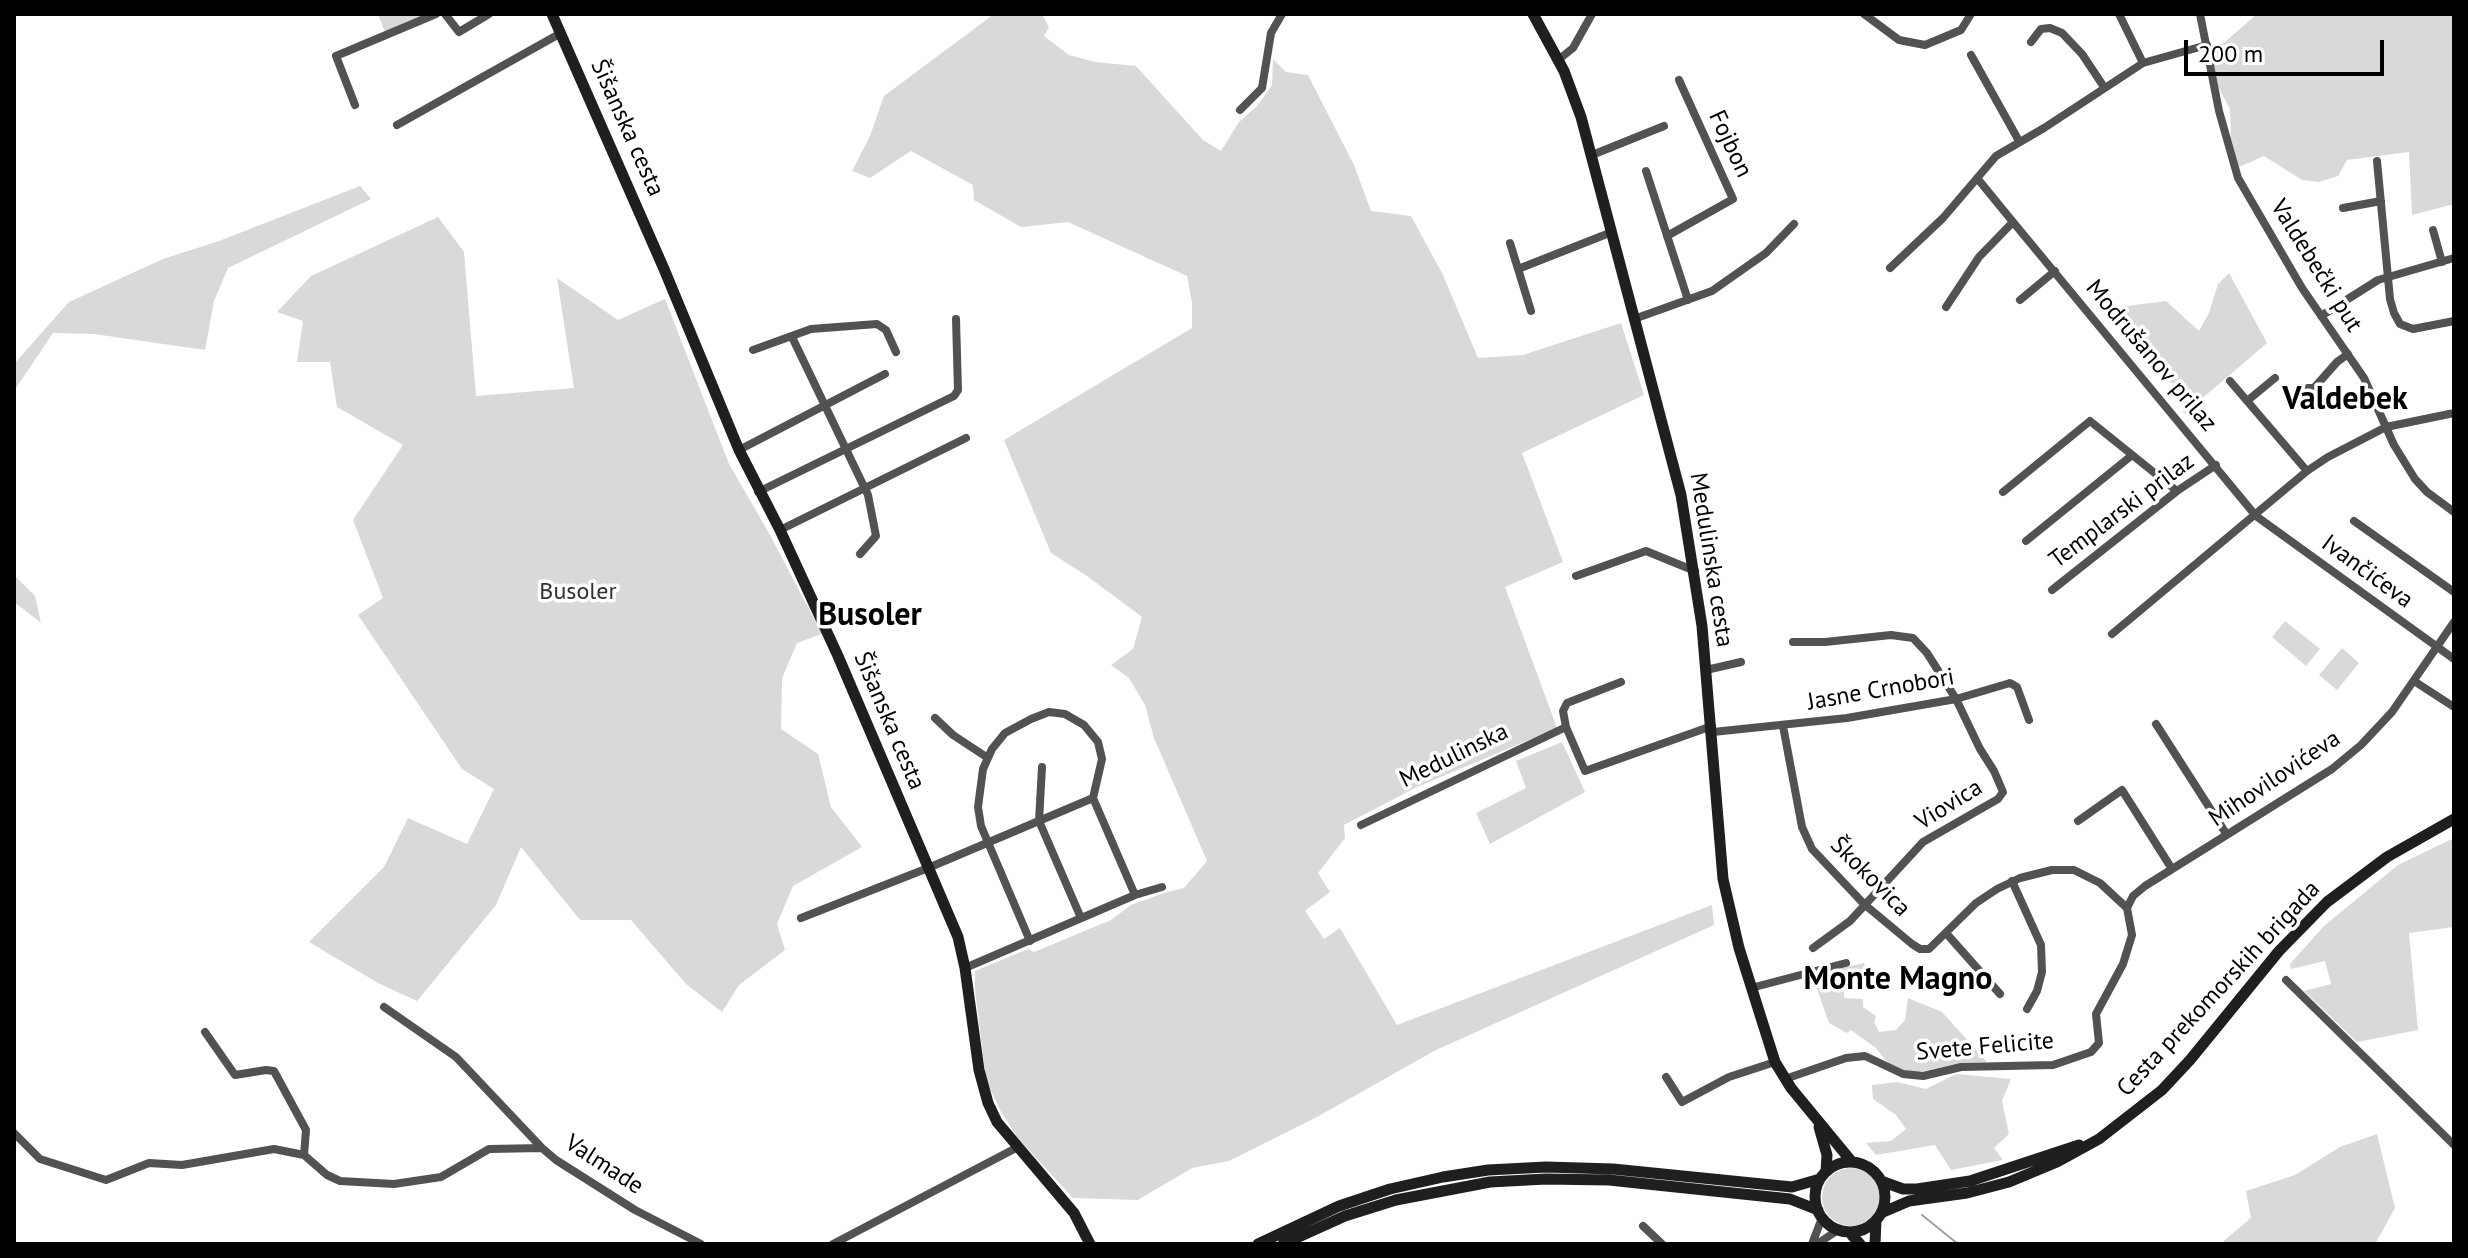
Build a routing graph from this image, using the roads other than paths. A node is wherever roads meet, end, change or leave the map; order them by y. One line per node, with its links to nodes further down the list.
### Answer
1 (436, 14): 20 (street)
2 (445, 14): 3 (street)
3 (489, 14)
4 (552, 14): 12 (main road, Šišanska cesta)
5 (1282, 14): 21 (street)
6 (1533, 14): 16 (main road, Medulinska cesta)
7 (1592, 14): 16 (street)
8 (1864, 14): 9 (street)
9 (1971, 14)
10 (2119, 14): 17 (street)
11 (2200, 14): 14 (street, Valdebečki put)
12 (561, 33): 22 (street); 65 (main road, Šišanska cesta)
13 (2031, 42): 19 (street)
14 (2207, 45): 17 (street); 47 (street, Valdebečki put)
15 (1971, 55): 24 (street)
16 (1558, 60): 25 (main road, Medulinska cesta)
17 (2143, 63): 19 (street)
18 (1679, 80): 35 (street, Fojbon)
19 (2104, 87): 24 (street)
20 (355, 105)
21 (1240, 110)
22 (397, 125)
23 (1664, 126): 25 (street)
24 (2019, 141): 28 (street)
25 (1592, 155): 34 (main road, Medulinska cesta)
26 (2377, 161): 29 (street)
27 (1646, 171): 35 (street)
28 (1977, 178): 31 (street, Modrušanov prilaz); 39 (street)
29 (2381, 201): 30 (street); 42 (street)
30 (2343, 208)
31 (2013, 222): 41 (street, Modrušanov prilaz); 45 (street)
32 (1794, 224): 43 (street)
33 (2433, 230): 38 (street)
34 (1612, 232): 40 (street); 49 (main road, Medulinska cesta)
35 (1667, 236): 43 (street)
36 (1510, 243): 40 (street)
37 (2454, 258): 38 (street)
38 (2442, 262): 42 (street)
39 (1890, 268)
40 (1518, 269): 46 (street)
41 (2055, 271): 44 (street); 67 (street, Modrušanov prilaz)
42 (2388, 276): 47 (street); 50 (street)
43 (1688, 300): 49 (street)
44 (2020, 300)
45 (1946, 307)
46 (1531, 311)
47 (2321, 316): 54 (street, Valdebečki put)
48 (956, 319): 64 (street)
49 (1634, 319): 79 (main road, Medulinska cesta)
50 (2454, 321)
51 (792, 337): 52 (street); 53 (street); 60 (street)
52 (753, 350)
53 (896, 352)
54 (2348, 354): 58 (street); 62 (street, Valdebečki put)
55 (885, 374): 60 (street)
56 (2275, 378): 59 (street)
57 (2230, 381): 59 (street)
58 (2308, 388)
59 (2247, 401): 68 (street)
60 (825, 405): 64 (street); 65 (street)
61 (2454, 413): 62 (street)
62 (2386, 427): 68 (street); 73 (street, Valdebečki put)
63 (966, 438): 69 (street)
64 (846, 448): 69 (street); 71 (street)
65 (739, 450): 71 (main road, Šišanska cesta)
66 (2131, 456): 70 (street); 72 (street); 77 (street)
67 (2216, 465): 70 (street, Templarski prilaz); 74 (street, Modrušanov prilaz)
68 (2307, 471): 74 (street)
69 (865, 488): 76 (street); 78 (street)
70 (2177, 491): 81 (street, Templarski prilaz)
71 (758, 492): 76 (main road, Šišanska cesta)
72 (2003, 492)
73 (2454, 512)
74 (2256, 516): 84 (street); 86 (street, Ivančićeva)
75 (2354, 521): 82 (street)
76 (780, 530): 109 (main road, Šišanska cesta)
77 (2026, 541)
78 (860, 554)
79 (1695, 571): 80 (street); 89 (main road, Medulinska cesta)
80 (1576, 576)
81 (2052, 590)
82 (2454, 592)
83 (2454, 622): 86 (street, Mihovilovićeva)
84 (2112, 634)
85 (1793, 642): 92 (street)
86 (2436, 647): 87 (street, Ivančićeva); 90 (street, Mihovilovićeva)
87 (2454, 659)
88 (1741, 662): 89 (street)
89 (1706, 670): 99 (main road, Medulinska cesta)
90 (2414, 681): 93 (street); 107 (street, Mihovilovićeva)
91 (1621, 682): 98 (street)
92 (1956, 699): 95 (street, Jasne Crnobori); 97 (street, Jasne Crnobori); 114 (street, Viovica)
93 (2454, 707)
94 (935, 718): 100 (street)
95 (2029, 720)
96 (2156, 724): 107 (street)
97 (1783, 726): 99 (street, Jasne Crnobori); 114 (street, Škokovica)
98 (1566, 727): 99 (street); 106 (street, Medulinska)
99 (1713, 729): 124 (main road, Medulinska cesta)
100 (988, 758): 102 (street); 108 (street)
101 (1042, 767): 104 (street)
102 (1093, 798): 104 (street); 113 (street)
103 (2454, 819): 134 (main road, Cesta prekomorskih brigada)
104 (1039, 821): 108 (street); 117 (street)
105 (2078, 821): 110 (street)
106 (1361, 825)
107 (2227, 835): 110 (street, Mihovilovićeva)
108 (987, 843): 109 (street); 119 (street)
109 (928, 868): 116 (street); 122 (main road, Šišanska cesta)
110 (2172, 869): 115 (street, Mihovilovićeva)
111 (2012, 881): 115 (street); 118 (street); 127 (street)
112 (1162, 887): 113 (street)
113 (1135, 895): 117 (street)
114 (1864, 904): 118 (street, Škokovica); 120 (street, Viovica)
115 (2127, 908): 131 (street, Svete Felicite)
116 (801, 918)
117 (1081, 918): 119 (street)
118 (1946, 933): 125 (street)
119 (1030, 941): 122 (street)
120 (1813, 948)
121 (1846, 963): 124 (street)
122 (965, 968): 136 (main road, Šišanska cesta)
123 (2286, 980): 135 (street)
124 (1751, 988): 129 (main road, Medulinska cesta)
125 (2000, 994)
126 (384, 1007): 137 (street)
127 (2027, 1009)
128 (205, 1032): 138 (street)
129 (1775, 1062): 130 (street); 131 (main road, Medulinska cesta)
130 (1666, 1077)
131 (1785, 1079): 132 (main road, Medulinska cesta)
132 (1815, 1115): 139 (main road); 140 (main road)
133 (14, 1133): 138 (street)
134 (2099, 1139): 141 (main road, Cesta prekomorskih brigada); 143 (main road, Cesta prekomorskih brigada)
135 (2454, 1145)
136 (1018, 1147): 147 (street); 148 (main road, Šišanska cesta)
137 (542, 1148): 138 (street, Valmade); 146 (street, Valmade)
138 (304, 1155)
139 (1852, 1162): 140 (main road); 141 (main road)
140 (1823, 1175): 142 (main road); 149 (main road)
141 (1881, 1181): 143 (main road)
142 (1820, 1214): 145 (main road); 150 (main road); 152 (street)
143 (1879, 1216): 145 (main road); 154 (main road)
144 (1643, 1226): 151 (street)
145 (1844, 1231): 152 (street); 153 (main road)
146 (701, 1244)
147 (833, 1244)
148 (1090, 1244)
149 (1258, 1244)
150 (1283, 1244)
151 (1662, 1244)
152 (1815, 1244)
153 (1860, 1244)
154 (1875, 1244)

